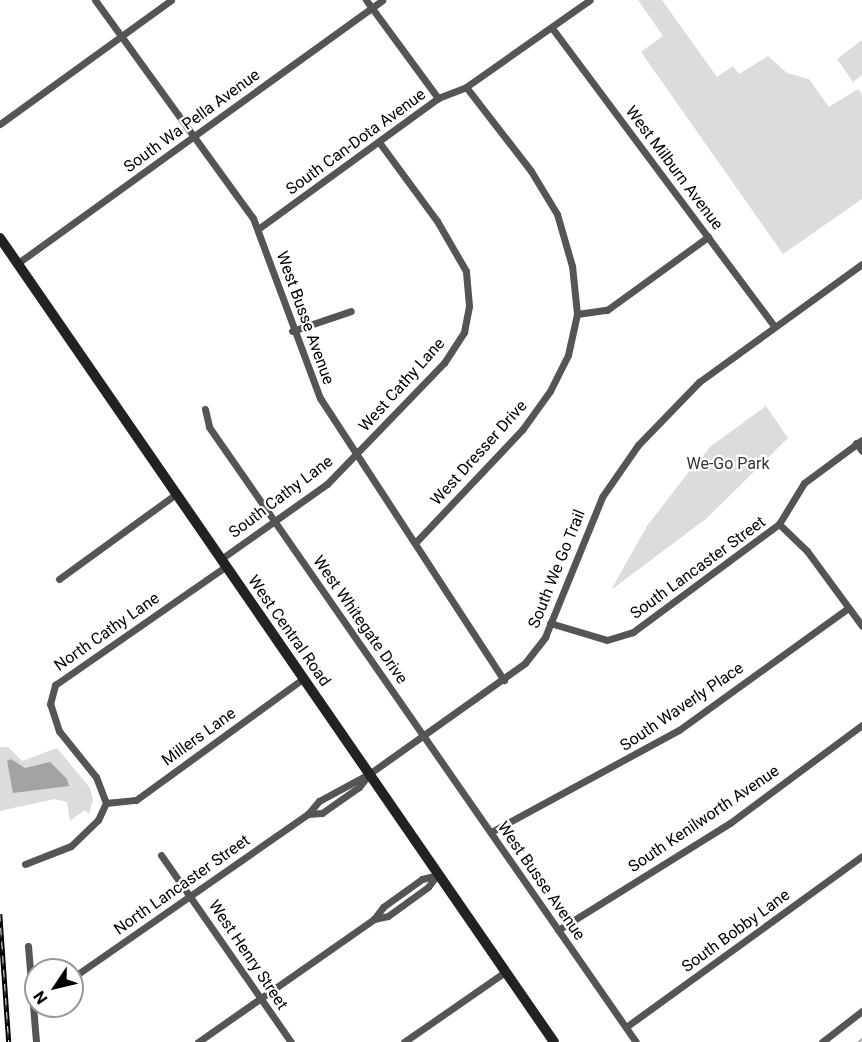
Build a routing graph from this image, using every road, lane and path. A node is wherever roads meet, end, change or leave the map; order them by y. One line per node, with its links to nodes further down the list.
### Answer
1 (95, 0): 8 (street, West Busse Avenue)
2 (171, 0): 8 (street)
3 (366, 0): 6 (street)
4 (382, 0): 6 (street, South Wa Pella Avenue)
5 (590, 0): 7 (street, South Can-Dota Avenue)
6 (371, 8): 10 (street); 12 (street, South Wa Pella Avenue)
7 (552, 28): 9 (street, South Can-Dota Avenue); 15 (street, West Milburn Avenue)
8 (120, 36): 11 (street); 12 (street, West Busse Avenue)
9 (466, 87): 10 (street, South Can-Dota Avenue); 20 (street, West Dresser Drive)
10 (438, 99): 13 (street, South Can-Dota Avenue)
11 (0, 124)
12 (194, 136): 14 (street, West Busse Avenue); 17 (street, South Wa Pella Avenue)
13 (379, 142): 14 (street, South Can-Dota Avenue); 26 (street, West Cathy Lane)
14 (258, 229): 22 (street, West Busse Avenue)
15 (708, 237): 20 (street); 21 (street, West Milburn Avenue)
16 (0, 238): 17 (main road, West Central Road)
17 (18, 263): 27 (main road, West Central Road)
18 (862, 264): 21 (street, South We Go Trail)
19 (351, 312): 22 (street)
20 (577, 314): 30 (street, West Dresser Drive)
21 (773, 325): 34 (street, South We Go Trail)
22 (292, 331): 26 (street, West Busse Avenue)
23 (205, 409): 28 (street, West Whitegate Drive)
24 (859, 441): 25 (street); 29 (street, South Lancaster Street)
25 (862, 451)
26 (356, 456): 28 (street, South Cathy Lane); 30 (street, West Busse Avenue)
27 (176, 494): 31 (main road, West Central Road); 32 (street)
28 (274, 521): 31 (street, South Cathy Lane); 39 (street, West Whitegate Drive)
29 (779, 524): 33 (street); 34 (street, South Lancaster Street)
30 (415, 543): 37 (street, West Busse Avenue)
31 (223, 563): 36 (main road, West Central Road); 41 (street, North Cathy Lane)
32 (59, 579)
33 (848, 608): 35 (street); 43 (street, South Waverly Place)
34 (550, 623): 37 (street, South We Go Trail)
35 (862, 626)
36 (303, 678): 40 (main road, West Central Road); 41 (street, Millers Lane)
37 (504, 680): 39 (street, South We Go Trail)
38 (862, 725): 49 (street, South Kenilworth Avenue)
39 (424, 735): 40 (street, South We Go Trail); 43 (street, West Busse Avenue)
40 (369, 774): 42 (street, North Lancaster Street); 42 (street, North Lancaster Street); 47 (main road, West Central Road)
41 (106, 804): 46 (street)
42 (308, 814): 48 (street, North Lancaster Street)
43 (491, 832): 49 (street, West Busse Avenue)
44 (161, 855): 48 (street, West Henry Street)
45 (862, 856): 57 (street, South Bobby Lane)
46 (25, 864)
47 (438, 874): 53 (main road, West Central Road); 54 (street)
48 (191, 896): 52 (street, North Lancaster Street); 54 (street, West Henry Street)
49 (558, 930): 57 (street, West Busse Avenue)
50 (28, 946): 51 (street)
51 (30, 958)
52 (84, 970)
53 (505, 972): 61 (street); 62 (main road, West Central Road)
54 (261, 999): 59 (street); 60 (street, West Henry Street)
55 (862, 1011): 64 (street)
56 (35, 1018): 58 (street)
57 (626, 1028): 63 (street, West Busse Avenue)
58 (36, 1042)
59 (198, 1042)
60 (291, 1042)
61 (404, 1042)
62 (554, 1042)
63 (636, 1042)
64 (822, 1042)

